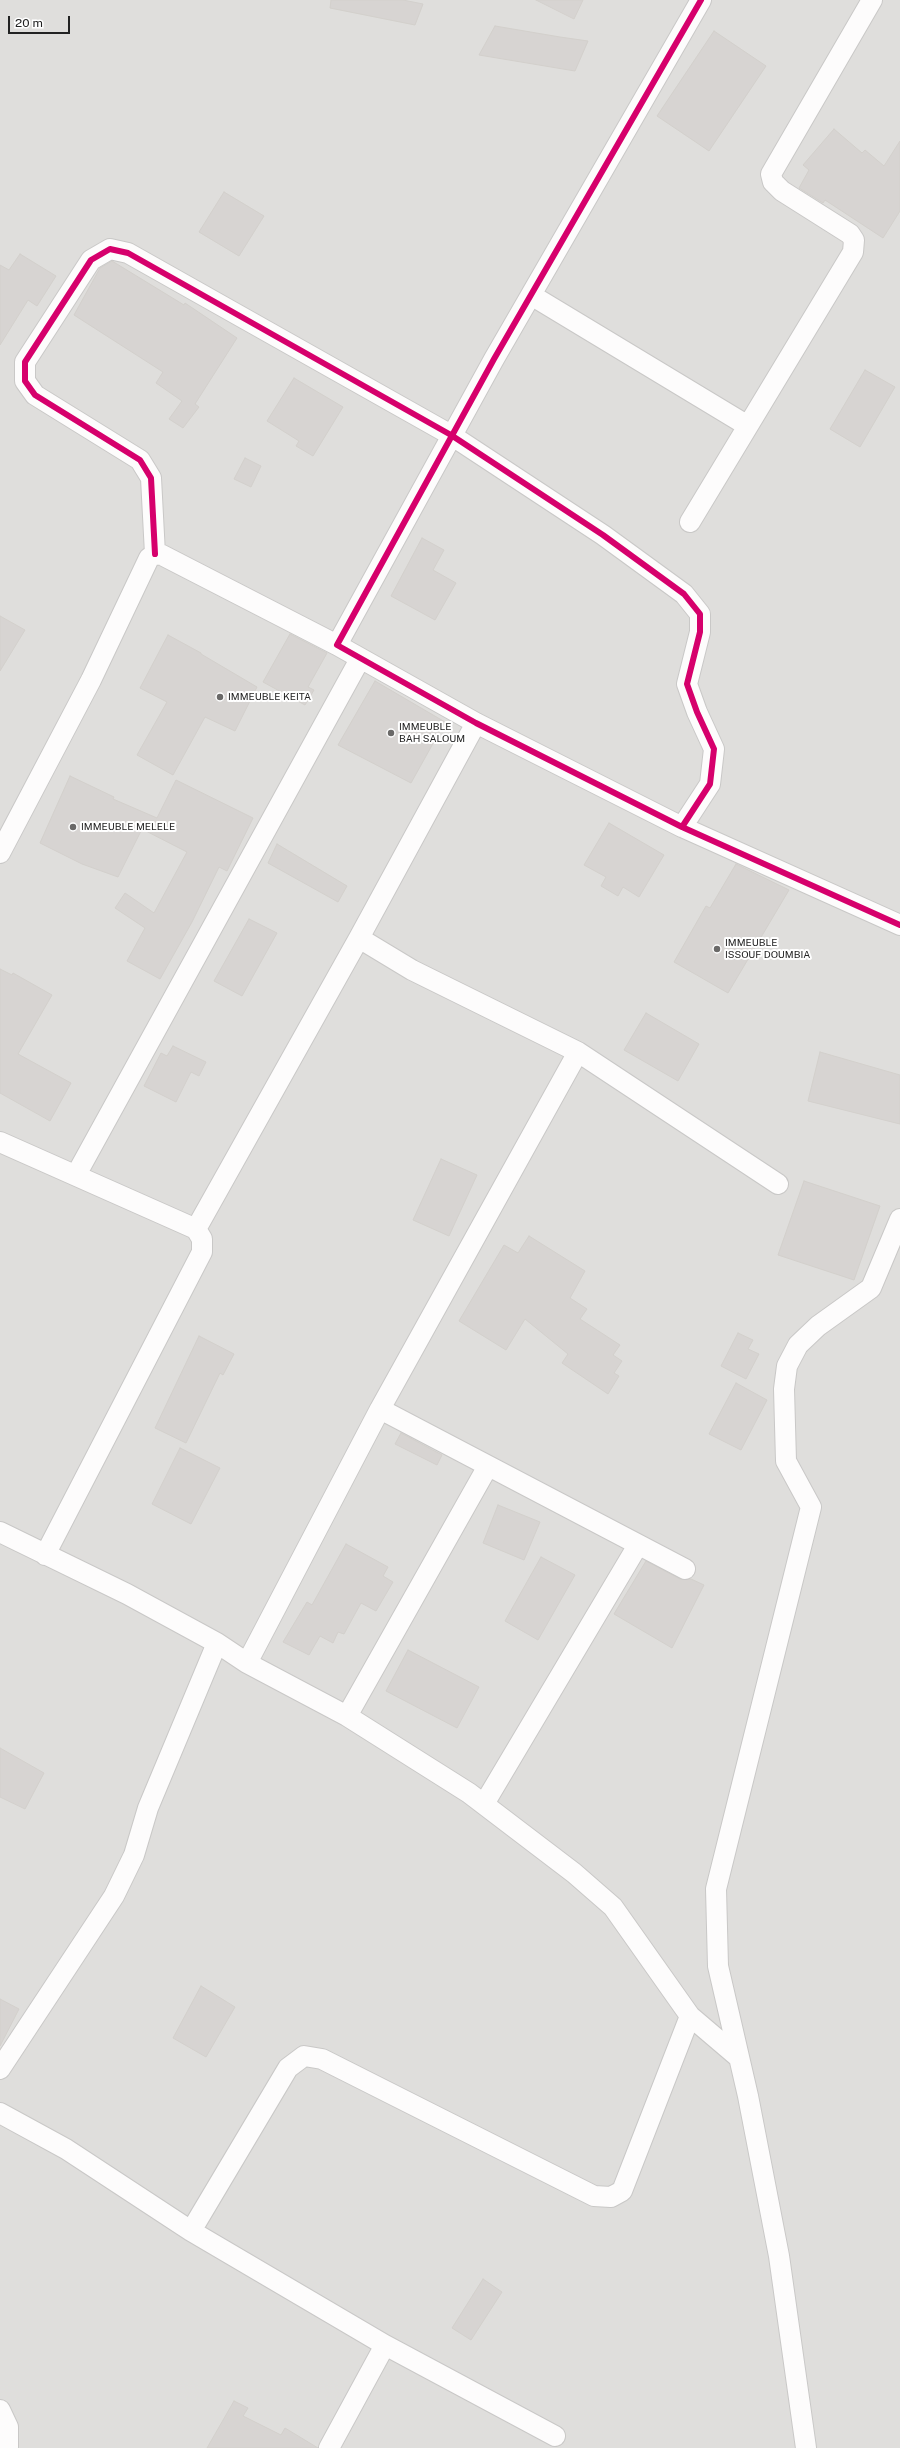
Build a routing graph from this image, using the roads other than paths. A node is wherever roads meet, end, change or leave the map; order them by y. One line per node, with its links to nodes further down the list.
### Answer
1 (701, 0): 3 (street)
2 (872, 0): 4 (street)
3 (531, 295): 4 (street); 5 (street)
4 (748, 426): 6 (street)
5 (451, 435): 7 (street); 8 (street); 11 (street)
6 (690, 522)
7 (155, 554): 8 (street); 12 (street)
8 (337, 645): 9 (street)
9 (360, 658): 10 (street); 17 (street)
10 (476, 723): 11 (street); 14 (street)
11 (682, 827): 13 (street)
12 (0, 853)
13 (900, 925)
14 (359, 938): 15 (street); 20 (street)
15 (578, 1052): 18 (street); 21 (street)
16 (0, 1142): 17 (street)
17 (76, 1175): 20 (street)
18 (778, 1184)
19 (900, 1218): 32 (street)
20 (196, 1229): 25 (street)
21 (380, 1409): 22 (street); 28 (street)
22 (488, 1466): 24 (street); 29 (street)
23 (0, 1532): 25 (street)
24 (638, 1545): 26 (street); 30 (street)
25 (45, 1555): 27 (street)
26 (685, 1569)
27 (217, 1643): 28 (street); 33 (street)
28 (247, 1663): 29 (street)
29 (347, 1716): 30 (street)
30 (484, 1804): 31 (street)
31 (690, 2016): 32 (street); 35 (street)
32 (737, 2056): 41 (street)
33 (0, 2069)
34 (0, 2113): 35 (street)
35 (191, 2231): 36 (street)
36 (385, 2345): 38 (street); 40 (street)
37 (0, 2410): 39 (street)
38 (555, 2436)
39 (8, 2448)
40 (329, 2448)
41 (806, 2448)

